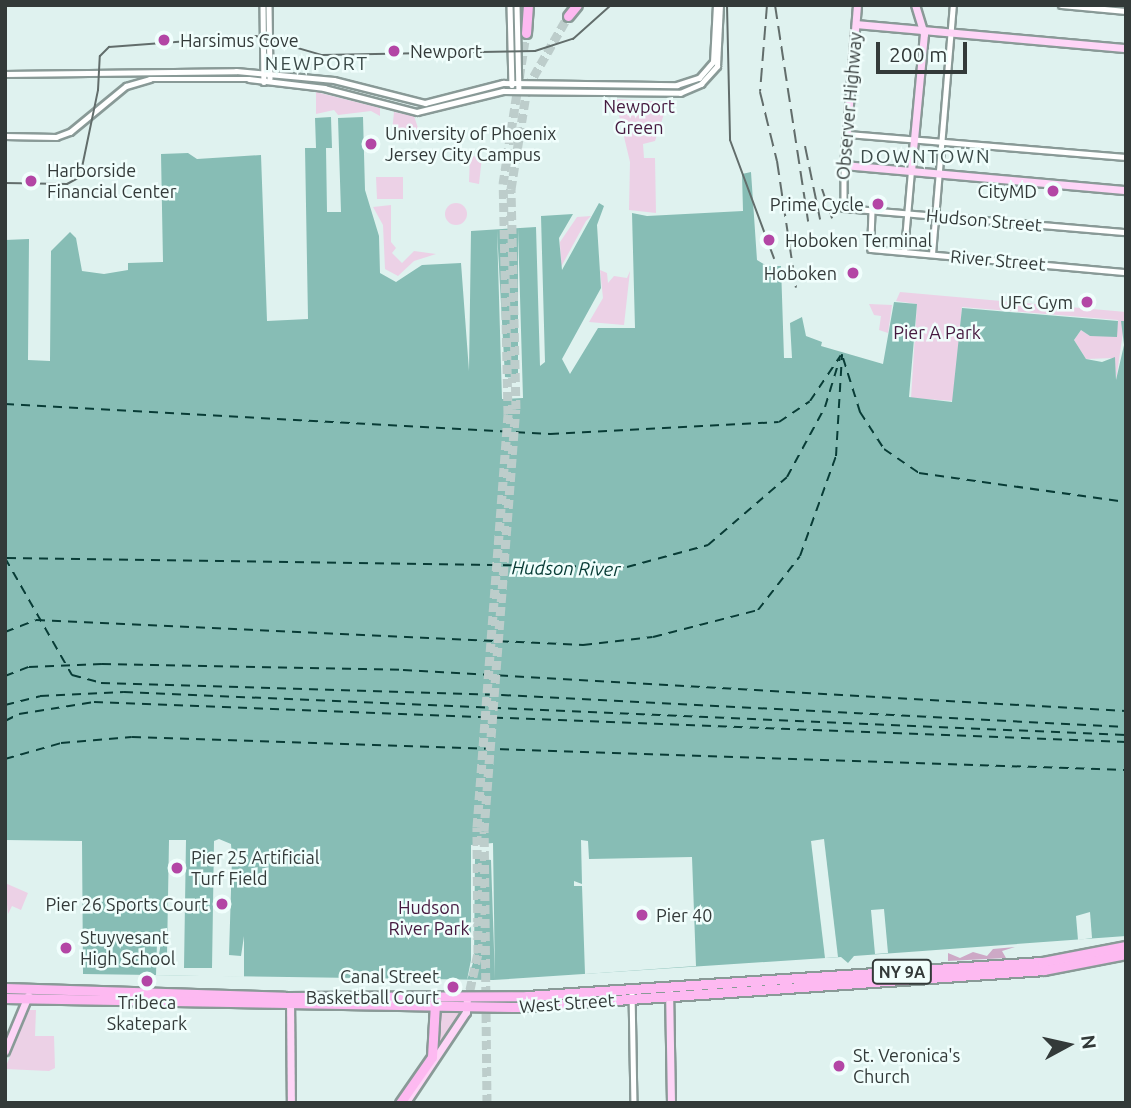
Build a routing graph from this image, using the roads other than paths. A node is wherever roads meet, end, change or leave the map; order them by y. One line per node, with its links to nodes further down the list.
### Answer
1 (263, 5): 20 (street)
2 (269, 5): 20 (street)
3 (510, 5): 22 (street)
4 (517, 5): 23 (street)
5 (527, 5): 17 (highway)
6 (577, 5): 13 (highway)
7 (718, 5): 24 (street); 27 (street)
8 (858, 5): 14 (main road, Observer Highway)
9 (915, 5): 15 (main road)
10 (953, 5): 16 (street)
11 (1061, 5): 12 (street)
12 (1126, 11)
13 (568, 16)
14 (856, 24): 15 (main road); 28 (main road, Observer Highway)
15 (923, 30): 16 (main road); 30 (main road)
16 (951, 32): 18 (main road); 31 (street)
17 (526, 33)
18 (1126, 48)
19 (5, 74): 20 (street)
20 (267, 76): 21 (street); 22 (street)
21 (267, 83): 25 (street); 29 (street)
22 (512, 83): 23 (street); 25 (street)
23 (519, 83): 24 (street); 26 (street)
24 (672, 85): 27 (street)
25 (512, 91): 26 (street)
26 (519, 91): 27 (street)
27 (672, 93)
28 (846, 134): 30 (street); 33 (main road, Observer Highway)
29 (5, 136)
30 (914, 139): 31 (street); 34 (main road)
31 (941, 141): 32 (street); 35 (street)
32 (1126, 158)
33 (844, 165): 34 (main road); 37 (street, Observer Highway)
34 (911, 171): 35 (main road); 39 (street)
35 (938, 173): 36 (main road); 40 (street)
36 (1126, 190)
37 (842, 207): 38 (street, Hudson Street)
38 (872, 211): 39 (street, Hudson Street); 42 (street, River Street)
39 (908, 213): 40 (street, Hudson Street); 42 (street)
40 (935, 216): 41 (street, Hudson Street); 43 (street)
41 (1126, 232)
42 (904, 251): 43 (street, River Street)
43 (932, 254): 44 (street, River Street)
44 (1126, 272)
45 (1126, 946): 46 (highway, West Street / NY 9A)
46 (1102, 950): 47 (main road); 51 (highway, West Street / NY 9A)
47 (1121, 954): 48 (main road); 51 (highway, West Street / NY 9A)
48 (1126, 961)
49 (5, 988): 50 (highway, West Street / NY 9A)
50 (32, 989): 54 (main road); 55 (highway, West Street / NY 9A)
51 (669, 992): 52 (highway, West Street / NY 9A); 63 (main road)
52 (632, 995): 57 (highway, West Street / NY 9A); 62 (street)
53 (5, 998): 54 (highway, West Street / NY 9A)
54 (27, 999): 55 (highway, West Street / NY 9A); 58 (main road)
55 (290, 1001): 56 (highway, West Street / NY 9A); 59 (main road)
56 (435, 1003): 57 (highway, West Street / NY 9A); 60 (highway)
57 (467, 1003): 61 (main road)
58 (5, 1051)
59 (291, 1103)
60 (400, 1103)
61 (405, 1103)
62 (634, 1103)
63 (671, 1103)

